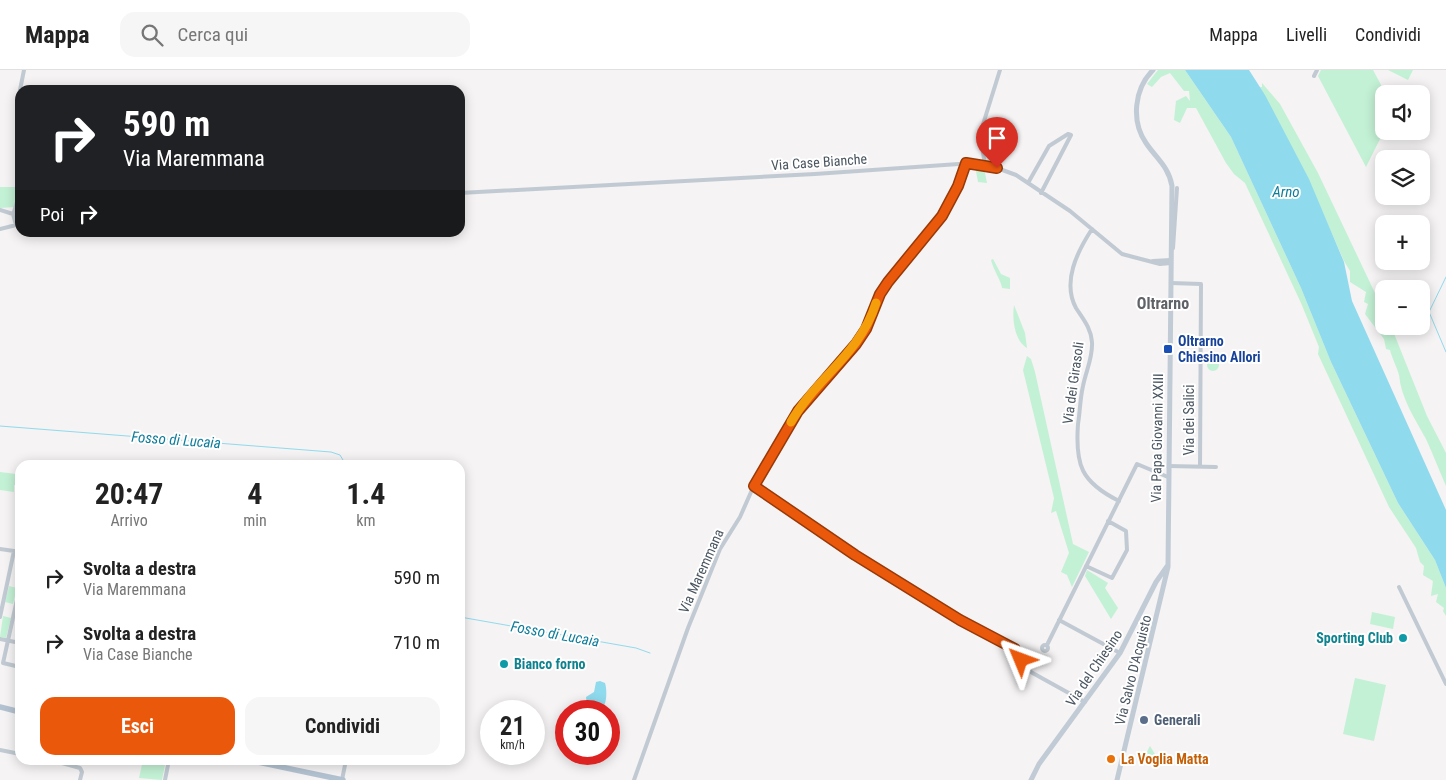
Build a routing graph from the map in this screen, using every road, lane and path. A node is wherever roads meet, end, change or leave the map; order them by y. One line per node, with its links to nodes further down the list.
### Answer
1 (24, 70): 6 (street)
2 (1000, 70): 8 (street)
3 (1153, 70): 19 (main road, Via Papa Giovanni XXIII)
4 (1317, 70): 5 (street)
5 (1314, 76)
6 (21, 85)
7 (966, 163): 8 (street, Via Case Bianche); 11 (street, Via Case Bianche); 29 (street, Via Maremmana)
8 (985, 165): 9 (street, Via Case Bianche)
9 (1028, 183): 12 (street, Via Case Bianche); 12 (street)
10 (1177, 188): 19 (street, Via Papa Giovanni XXIII)
11 (465, 193)
12 (1041, 193): 18 (street, Via Case Bianche)
13 (0, 210): 15 (street)
14 (15, 211): 15 (street)
15 (14, 215)
16 (15, 225): 17 (street)
17 (0, 229)
18 (1092, 229): 20 (street, Via Case Bianche); 30 (street, Via dei Girasoli)
19 (1171, 252): 21 (main road, Via Papa Giovanni XXIII)
20 (1151, 261): 21 (street, Via Case Bianche); 22 (street, Via Case Bianche)
21 (1171, 262): 22 (street, Via Case Bianche); 23 (main road, Via Papa Giovanni XXIII)
22 (1160, 264): 23 (street, Via Case Bianche)
23 (1171, 273): 24 (main road, Via Papa Giovanni XXIII)
24 (1171, 283): 25 (main road, Via Papa Giovanni XXIII); 26 (street, Via dei Salici)
25 (1168, 466): 26 (street, Via dei Salici); 28 (main road, Via Papa Giovanni XXIII)
26 (1200, 466): 27 (street, Via dei Salici)
27 (1216, 467)
28 (1168, 477): 30 (street); 34 (main road, Via Papa Giovanni XXIII)
29 (754, 486): 47 (street); 59 (street, Via Maremmana)
30 (1119, 501): 31 (street)
31 (1108, 521): 35 (street); 35 (street)
32 (0, 549): 33 (street)
33 (14, 551): 38 (street)
34 (1168, 565): 44 (main road, Via del Chiesino); 61 (main road, Via Salvo D'Acquisto)
35 (1086, 566): 39 (street)
36 (1399, 587): 46 (street)
37 (15, 611): 41 (street)
38 (0, 616)
39 (1059, 620): 43 (street); 44 (street)
40 (0, 639): 41 (street)
41 (9, 641): 42 (street); 45 (street)
42 (15, 642)
43 (1047, 645)
44 (1120, 653): 47 (main road, Via del Chiesino)
45 (15, 666)
46 (1446, 684)
47 (1085, 702): 60 (main road, Via del Chiesino)
48 (0, 707): 49 (main road)
49 (15, 711)
50 (0, 750): 51 (street)
51 (15, 753)
52 (69, 765): 56 (street)
53 (168, 765): 57 (street)
54 (272, 765): 58 (main road)
55 (345, 765): 58 (street)
56 (80, 780)
57 (165, 780)
58 (342, 780)
59 (634, 780)
60 (1031, 780)
61 (1117, 780)

